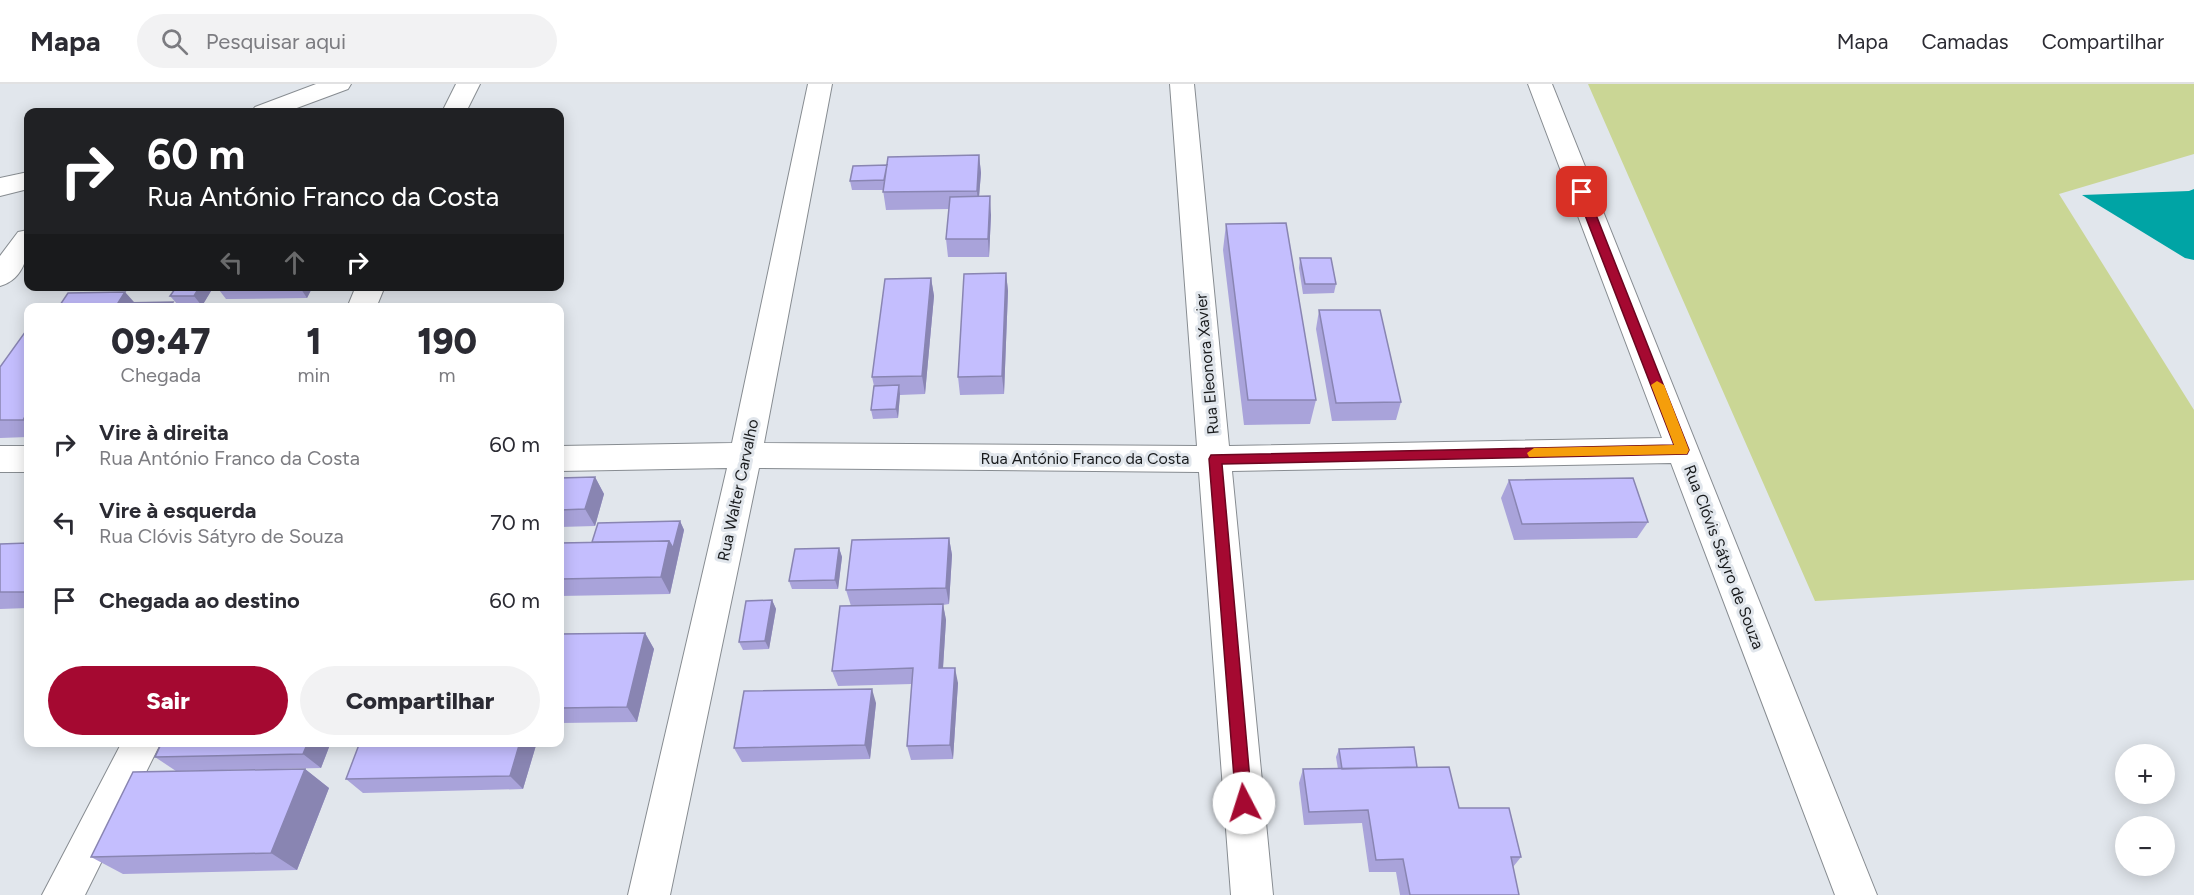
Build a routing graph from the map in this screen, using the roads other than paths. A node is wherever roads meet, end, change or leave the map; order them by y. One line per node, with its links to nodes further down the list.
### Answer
1 (339, 84): 6 (street)
2 (468, 84): 7 (street)
3 (820, 84): 13 (street, Rua Walter Carvalho)
4 (1182, 84): 17 (street, Rua Eleonora Xavier)
5 (1540, 84): 12 (street, Rua Clóvis Sátyro de Souza)
6 (275, 108)
7 (456, 108)
8 (24, 182): 9 (street)
9 (0, 187)
10 (24, 244): 11 (street)
11 (0, 276)
12 (1682, 450): 17 (street, Rua António Franco da Costa); 22 (street, Rua Clóvis Sátyro de Souza)
13 (746, 455): 14 (street, Rua António Franco da Costa); 17 (street, Rua António Franco da Costa); 20 (street, Rua Walter Carvalho)
14 (564, 458)
15 (0, 459): 16 (street)
16 (24, 459)
17 (1215, 459): 21 (street, Rua Eleonora Xavier)
18 (139, 747): 19 (street)
19 (63, 895)
20 (649, 895)
21 (1252, 895)
22 (1856, 895)

